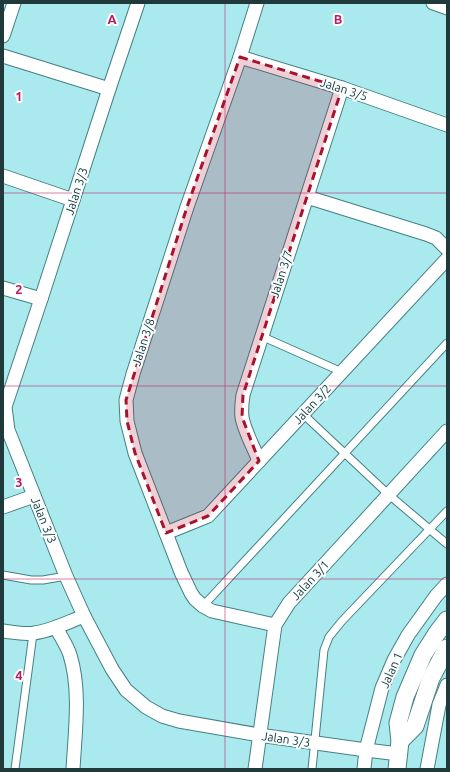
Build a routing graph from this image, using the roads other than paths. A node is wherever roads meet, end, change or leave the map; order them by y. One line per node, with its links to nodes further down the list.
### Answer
1 (14, 3): 6 (street)
2 (138, 3): 10 (street, Jalan 3/3)
3 (257, 3): 8 (street, Jalan 3/8)
4 (433, 3): 5 (street)
5 (447, 8)
6 (3, 36)
7 (3, 56): 10 (street)
8 (240, 57): 9 (street, Jalan 3/5); 31 (street, Jalan 3/8)
9 (342, 88): 11 (street, Jalan 3/5); 13 (street, Jalan 3/7)
10 (109, 89): 14 (street, Jalan 3/3)
11 (447, 125)
12 (3, 176): 14 (street)
13 (307, 197): 15 (street); 18 (street, Jalan 3/7)
14 (73, 200): 17 (street, Jalan 3/3)
15 (447, 258): 20 (street, Jalan 3/2)
16 (3, 288): 17 (street)
17 (41, 300): 21 (street, Jalan 3/3)
18 (261, 336): 20 (lane); 25 (street, Jalan 3/7)
19 (447, 343): 24 (lane)
20 (342, 372): 22 (street, Jalan 3/2)
21 (4, 407): 27 (street, Jalan 3/3)
22 (303, 414): 24 (lane); 25 (street, Jalan 3/2)
23 (447, 432): 26 (street, Jalan 3/1)
24 (344, 453): 26 (lane); 36 (lane)
25 (259, 461): 31 (street, Jalan 3/2)
26 (388, 494): 30 (lane); 39 (street, Jalan 3/1)
27 (34, 496): 28 (street); 34 (street, Jalan 3/3)
28 (3, 507)
29 (447, 511): 30 (lane)
30 (430, 529): 32 (lane); 46 (lane)
31 (166, 533): 36 (street, Jalan 3/8)
32 (447, 544)
33 (3, 575): 34 (lane)
34 (66, 576): 37 (street, Jalan 3/3)
35 (447, 584): 47 (street, Jalan 1)
36 (203, 606): 39 (street, Jalan 3/8)
37 (84, 616): 40 (street); 45 (street, Jalan 3/3)
38 (447, 620): 48 (street)
39 (275, 624): 45 (street, Jalan 3/1)
40 (56, 627): 42 (street); 50 (street)
41 (3, 631): 42 (street)
42 (33, 634): 49 (lane)
43 (447, 648): 48 (street)
44 (447, 685): 54 (street)
45 (260, 735): 46 (street, Jalan 3/3); 51 (street, Jalan 3/1)
46 (315, 743): 47 (street, Jalan 3/3); 52 (lane)
47 (366, 750): 48 (street, Jalan 3/3); 53 (street, Jalan 1)
48 (399, 755)
49 (15, 769)
50 (73, 769)
51 (255, 769)
52 (312, 769)
53 (364, 769)
54 (427, 769)

